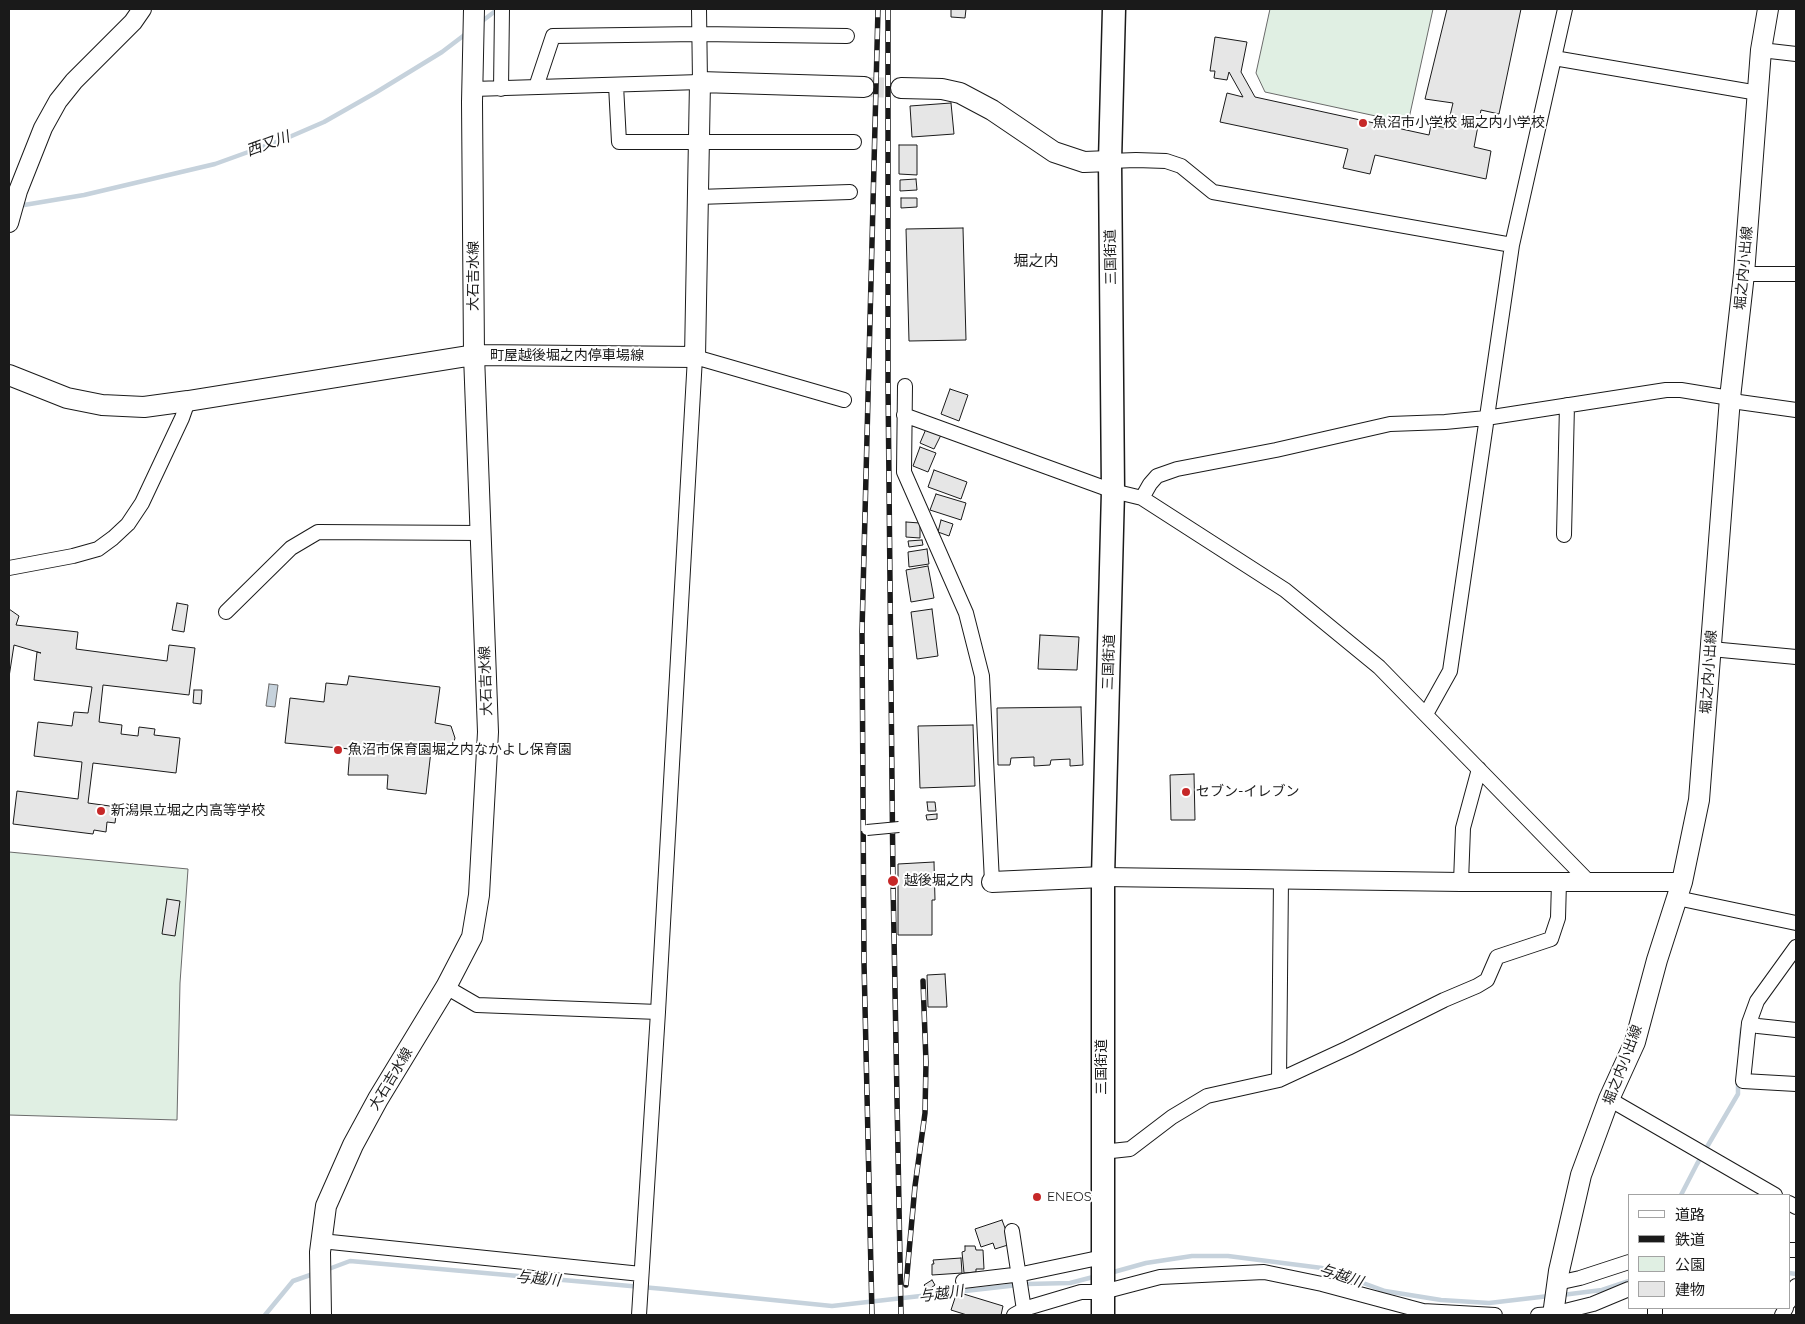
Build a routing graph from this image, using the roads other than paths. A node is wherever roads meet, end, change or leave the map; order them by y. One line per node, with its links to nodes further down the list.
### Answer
1 (142, 9): 26 (street)
2 (474, 9): 18 (main road, 大石吉水線)
3 (502, 9): 19 (street)
4 (699, 9): 8 (street)
5 (1114, 9): 23 (highway, 三国街道)
6 (1565, 9): 12 (street)
7 (1768, 9): 10 (main road, 堀之内小出線)
8 (699, 34): 9 (street); 13 (street); 16 (street)
9 (847, 36)
10 (1761, 50): 11 (street); 20 (main road, 堀之内小出線)
11 (1796, 54)
12 (1554, 58): 20 (street); 27 (street)
13 (700, 82): 14 (street); 15 (main road); 21 (main road)
14 (616, 85): 16 (street); 21 (street)
15 (864, 87)
16 (536, 88): 19 (street)
17 (901, 88): 23 (main road)
18 (473, 89): 19 (street); 30 (main road, 大石吉水線)
19 (501, 89)
20 (1758, 93): 28 (main road, 堀之内小出線)
21 (699, 141): 22 (street); 25 (main road)
22 (854, 142)
23 (1110, 161): 27 (street); 41 (highway, 三国街道)
24 (850, 192): 25 (street)
25 (698, 197): 31 (main road)
26 (9, 223)
27 (1512, 245): 40 (street)
28 (1744, 274): 29 (street); 34 (main road, 堀之内小出線)
29 (1796, 274)
30 (474, 356): 31 (main road, 町屋越後堀之内停車場線); 36 (main road, 町屋越後堀之内停車場線); 43 (main road, 大石吉水線)
31 (695, 357): 35 (street); 63 (street)
32 (9, 375): 36 (main road, 町屋越後堀之内停車場線)
33 (905, 386): 39 (street)
34 (1730, 398): 37 (street); 38 (street); 47 (main road, 堀之内小出線)
35 (844, 400)
36 (188, 402): 45 (street)
37 (1567, 405): 40 (street); 44 (street)
38 (1796, 410)
39 (904, 415): 41 (street); 55 (street)
40 (1486, 418): 42 (street); 49 (street)
41 (1113, 491): 42 (street); 53 (highway, 三国街道)
42 (1142, 498): 49 (street)
43 (481, 533): 46 (street); 62 (main road, 大石吉水線)
44 (1564, 535)
45 (9, 568)
46 (226, 612)
47 (1711, 649): 48 (street); 59 (main road, 堀之内小出線)
48 (1796, 657)
49 (1426, 714): 50 (street)
50 (1479, 769): 56 (street); 58 (street)
51 (899, 827): 52 (street, bridge)
52 (867, 830)
53 (1103, 877): 54 (street); 55 (main road); 69 (highway, 三国街道)
54 (1280, 879): 56 (street); 66 (street)
55 (992, 882)
56 (1461, 882): 57 (street)
57 (1559, 882): 58 (street); 66 (street)
58 (1589, 882): 59 (street)
59 (1679, 890): 60 (street); 68 (main road, 堀之内小出線)
60 (1796, 923)
61 (1796, 947): 64 (street)
62 (446, 987): 63 (street); 72 (main road, 大石吉水線)
63 (658, 1012): 75 (street)
64 (1749, 1023): 65 (street); 67 (street)
65 (1796, 1030)
66 (1279, 1080): 69 (street)
67 (1796, 1084)
68 (1609, 1099): 70 (street); 78 (main road, 堀之内小出線)
69 (1102, 1152): 73 (highway, 三国街道)
70 (1774, 1194)
71 (1012, 1231): 76 (street)
72 (321, 1241): 75 (street); 85 (main road, 大石吉水線)
73 (1103, 1257): 76 (street); 81 (highway, 三国街道)
74 (1628, 1262): 78 (street)
75 (641, 1274): 86 (street)
76 (1018, 1275): 77 (street); 83 (street)
77 (963, 1281)
78 (1557, 1284): 84 (main road, 堀之内小出線)
79 (1794, 1287): 82 (street)
80 (1628, 1289): 84 (street)
81 (1103, 1292): 83 (street); 87 (highway, 三国街道); 88 (street)
82 (1790, 1299)
83 (1019, 1312)
84 (1550, 1313)
85 (321, 1315)
86 (639, 1315)
87 (1103, 1315)
88 (1495, 1315)

